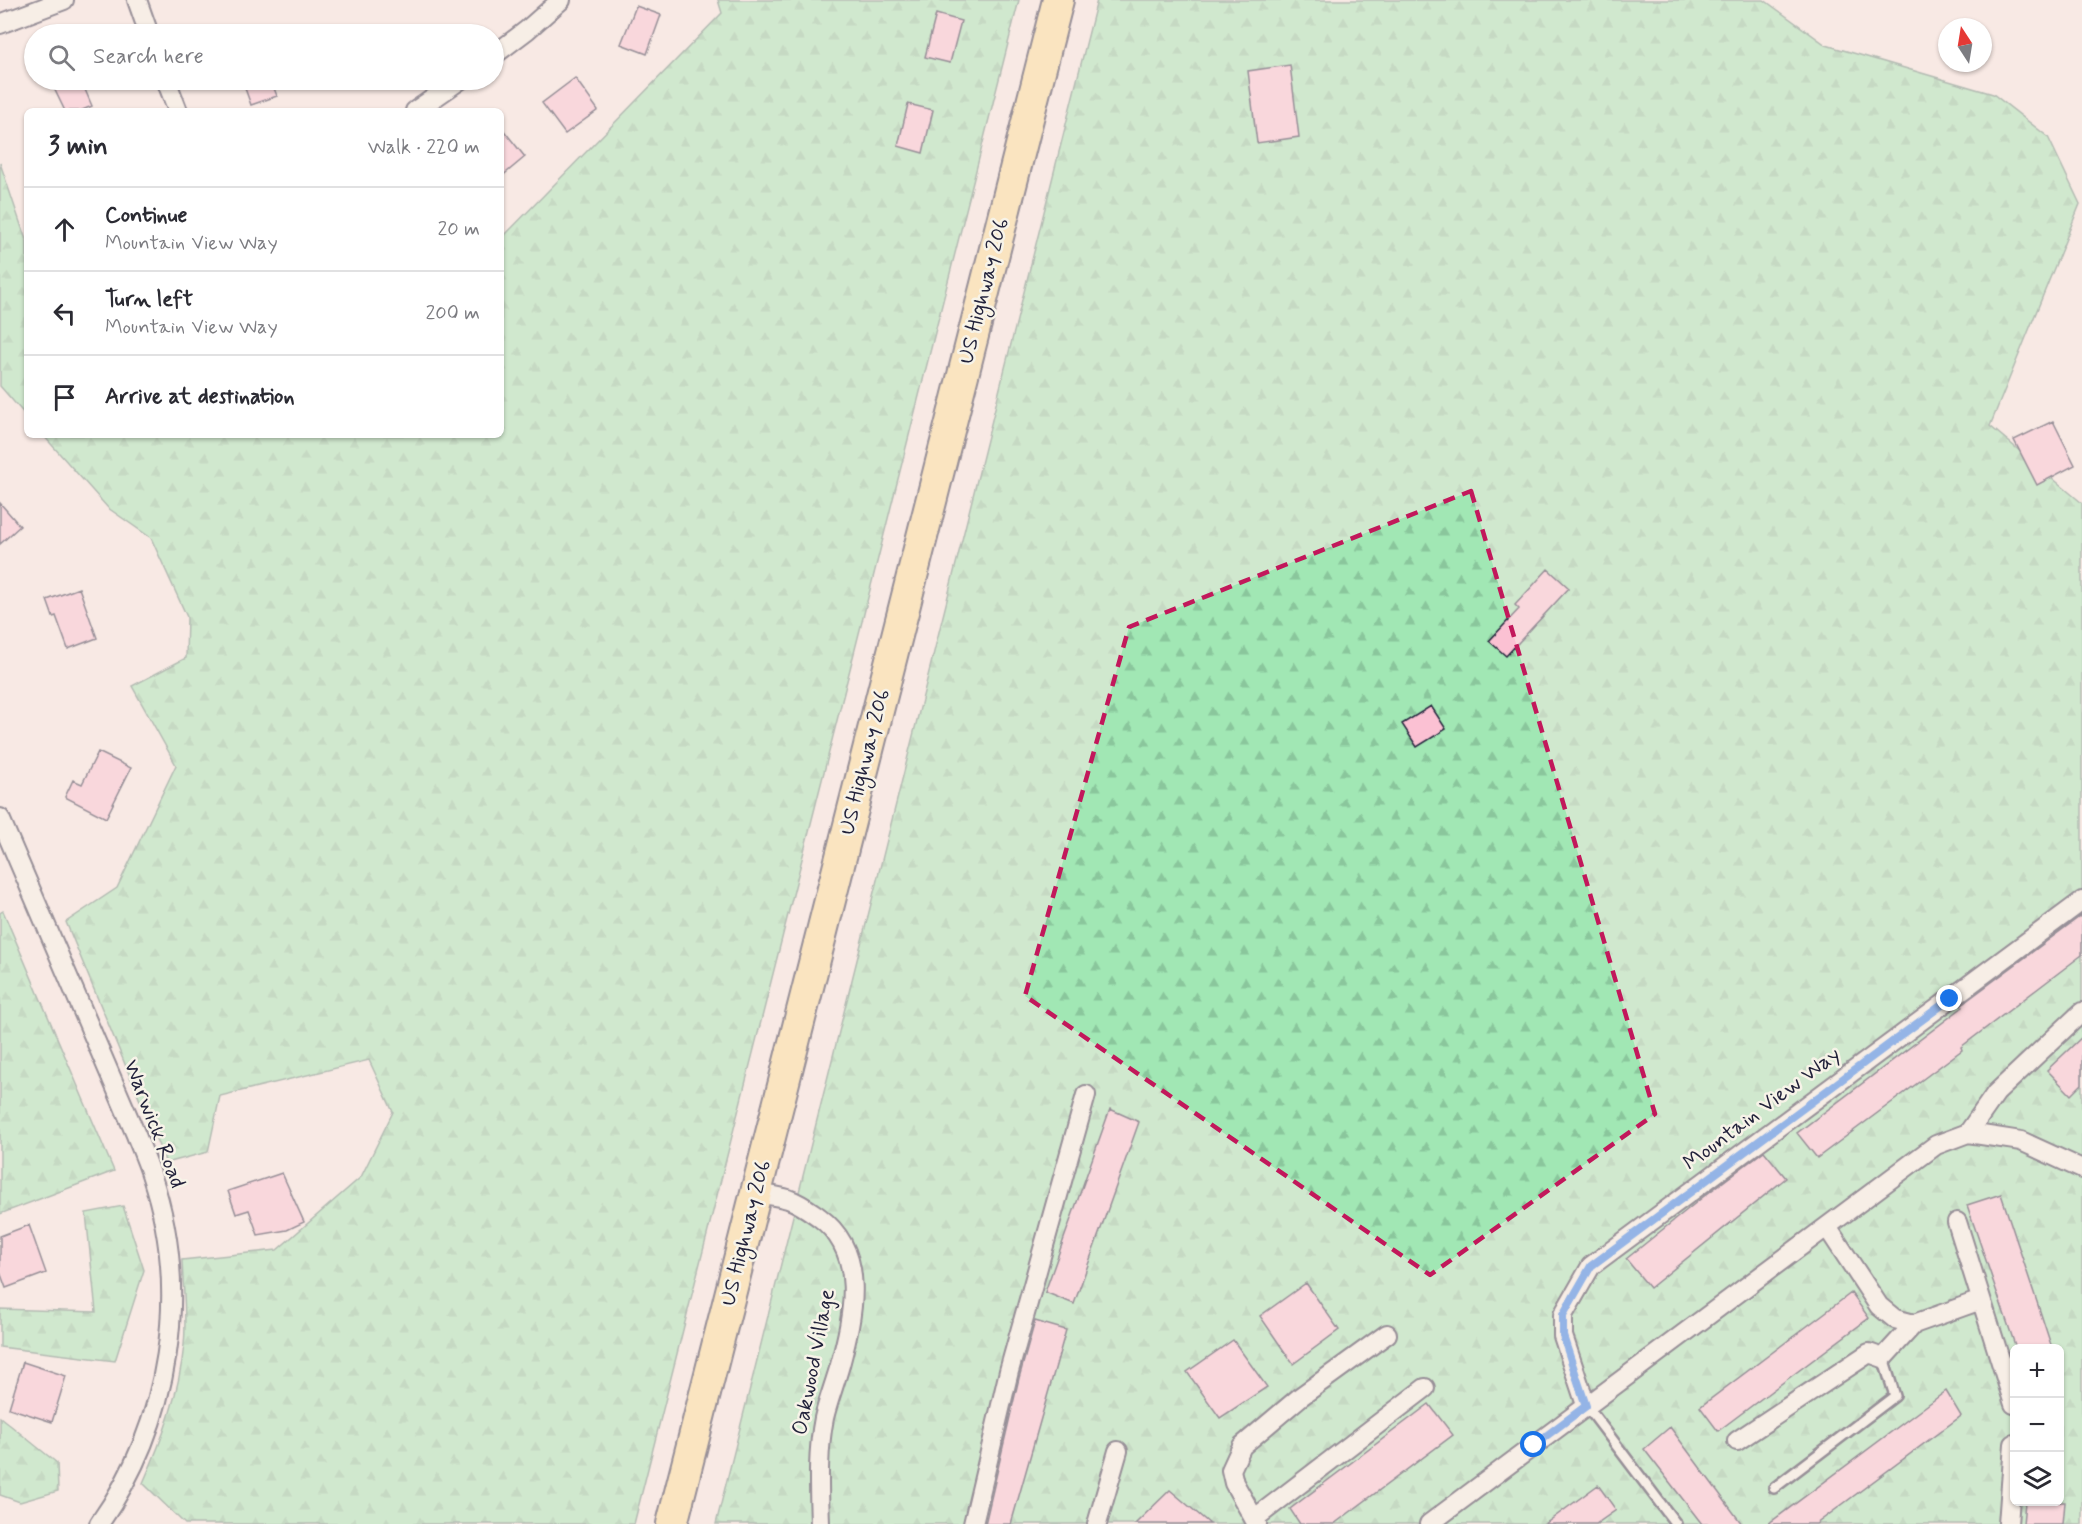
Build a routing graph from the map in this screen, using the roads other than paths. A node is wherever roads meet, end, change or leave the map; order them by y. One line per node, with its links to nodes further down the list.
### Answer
1 (64, 0): 5 (street)
2 (137, 0): 6 (street)
3 (561, 0): 7 (street)
4 (1058, 0): 18 (highway, US Highway 206)
5 (0, 24)
6 (145, 24)
7 (504, 47)
8 (170, 90): 10 (street)
9 (445, 90): 11 (street)
10 (177, 108)
11 (419, 108)
12 (0, 818): 33 (street, Warwick Road)
13 (2082, 901): 27 (street, Mountain View Way)
14 (2082, 1012): 16 (street)
15 (1086, 1095): 36 (street)
16 (1968, 1133): 17 (street); 20 (street)
17 (2081, 1167)
18 (756, 1193): 34 (highway, US Highway 206); 35 (street, Oakwood Village)
19 (1957, 1222): 21 (street)
20 (1827, 1227): 22 (street); 27 (street)
21 (1982, 1300): 22 (street); 26 (street)
22 (1914, 1324): 24 (street)
23 (1387, 1334): 32 (street)
24 (1883, 1358): 28 (street); 31 (lane)
25 (1425, 1388): 32 (street)
26 (2012, 1398)
27 (1586, 1406): 38 (street); 39 (lane, Mountain View Way)
28 (1737, 1441)
29 (1118, 1451): 37 (street)
30 (2013, 1452): 40 (street)
31 (1774, 1488)
32 (1255, 1522)
33 (99, 1524)
34 (672, 1524)
35 (820, 1524)
36 (972, 1524)
37 (1096, 1524)
38 (1429, 1524)
39 (1676, 1524)
40 (2008, 1524)

